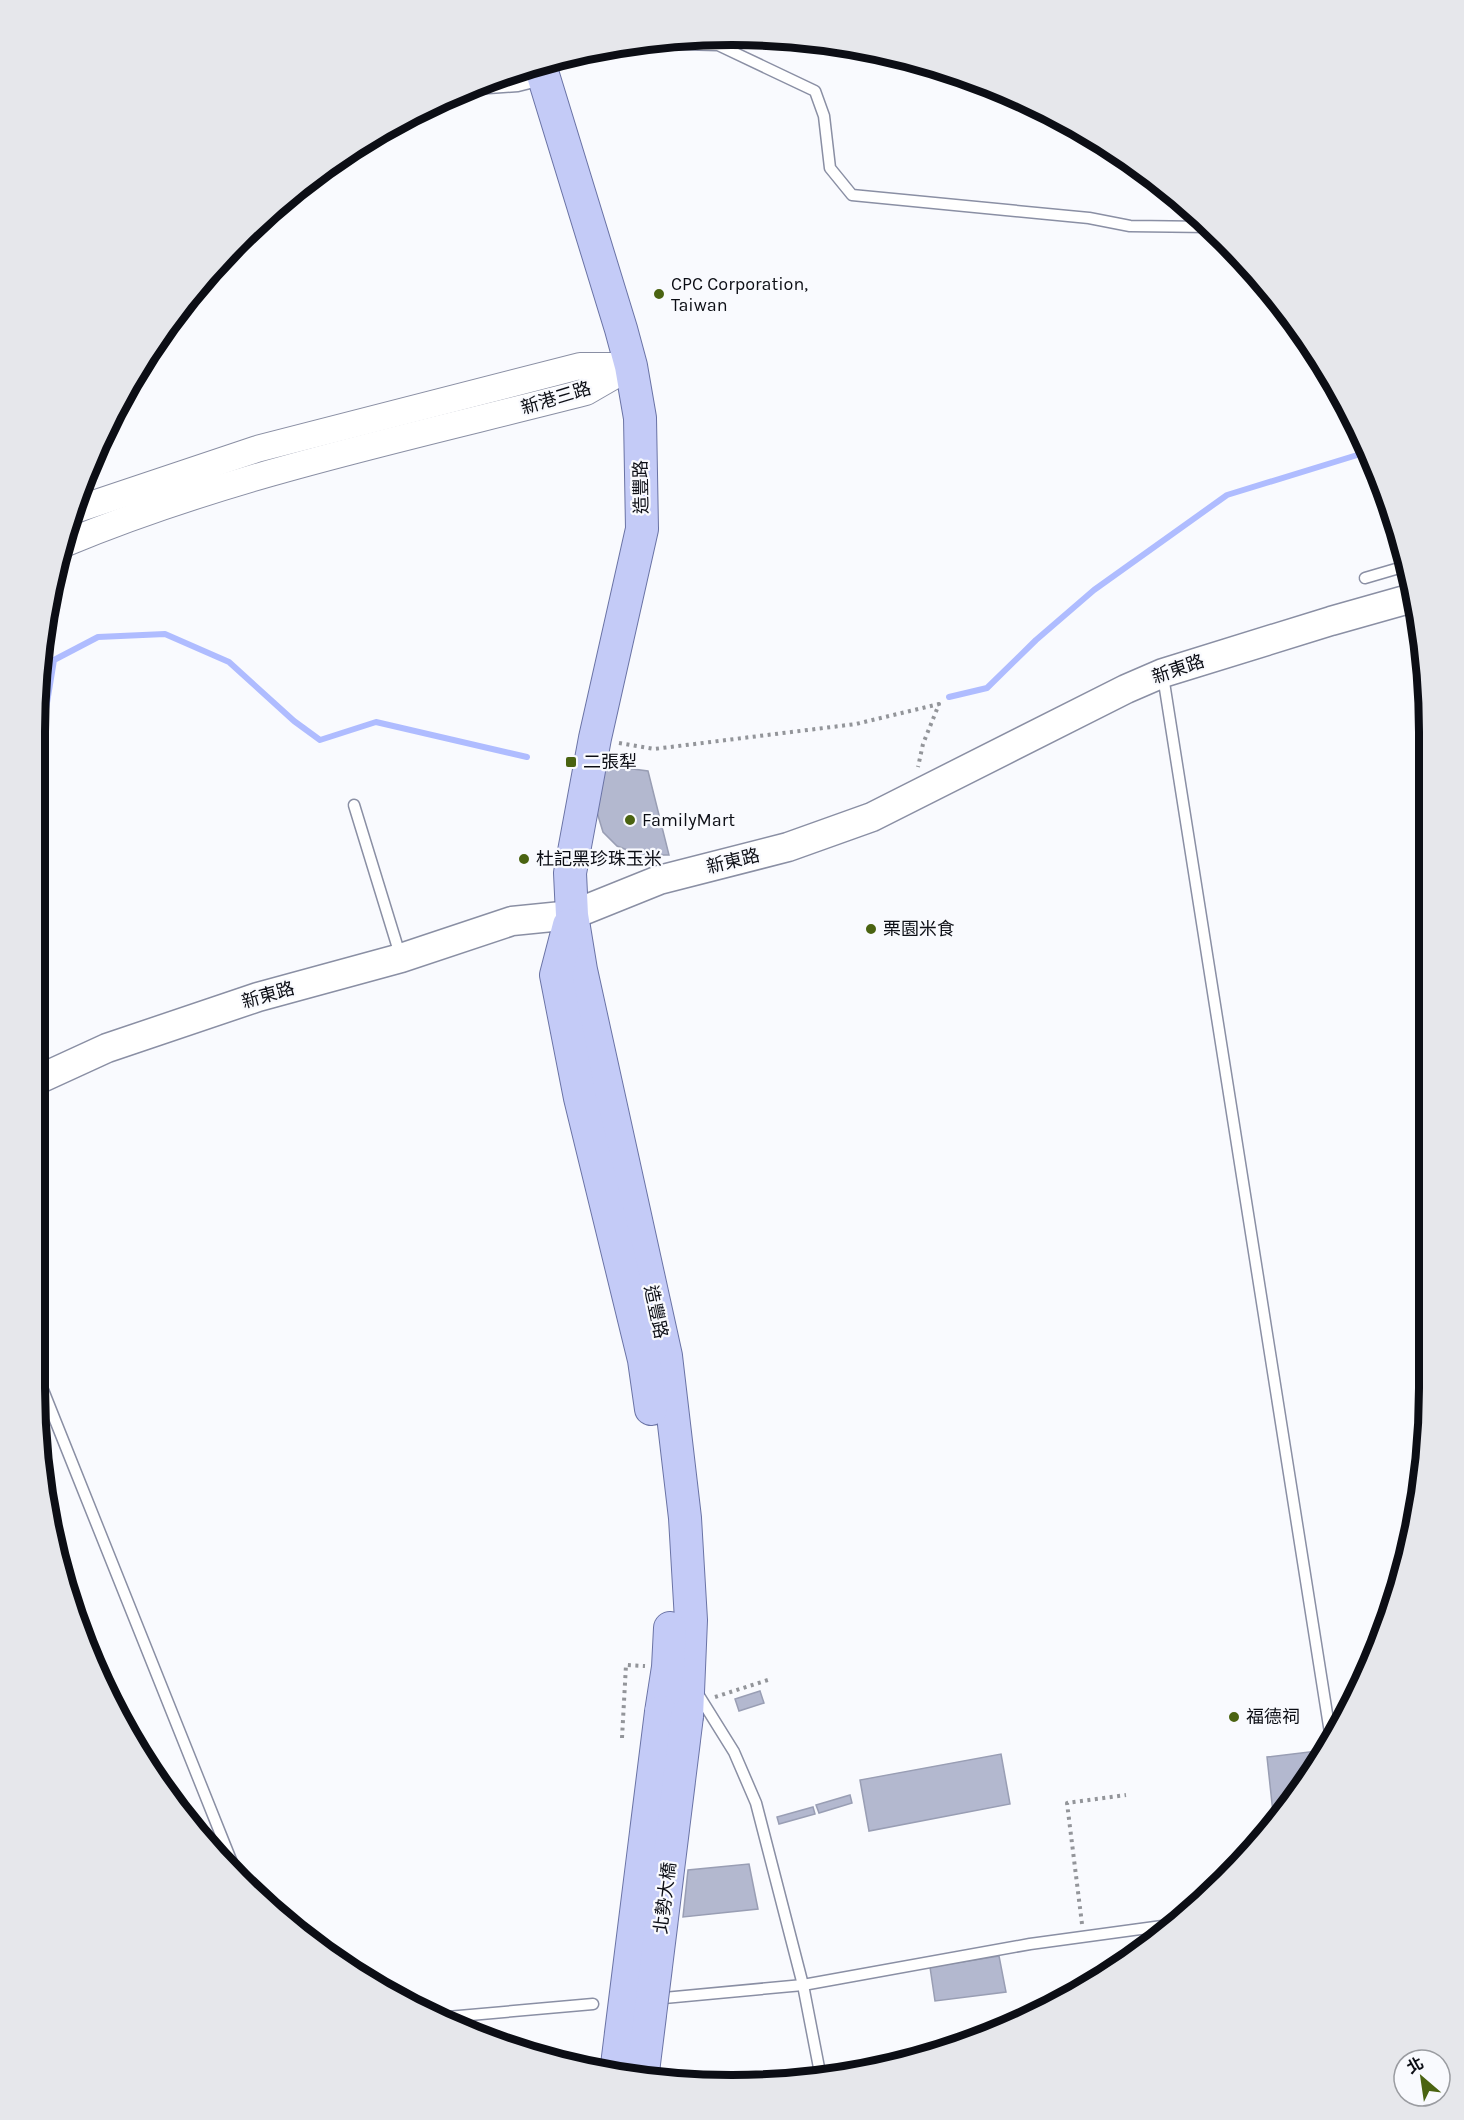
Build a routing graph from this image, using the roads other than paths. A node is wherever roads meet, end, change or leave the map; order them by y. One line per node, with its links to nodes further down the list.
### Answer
1 (719, 45): 4 (lane)
2 (543, 72): 3 (lane); 5 (main road, 造豐路)
3 (493, 88)
4 (1198, 227)
5 (631, 366): 6 (street, 新港三路); 7 (street, 新港三路); 13 (main road, 造豐路)
6 (82, 508)
7 (72, 540)
8 (1399, 568): 9 (lane)
9 (1365, 578)
10 (1406, 600): 11 (main road, 新東路)
11 (1163, 673): 13 (main road, 新東路); 18 (lane)
12 (354, 805): 14 (lane)
13 (572, 915): 14 (main road, 新東路); 17 (main road, 造豐路)
14 (401, 958): 15 (main road, 新東路)
15 (45, 1076)
16 (45, 1398): 19 (lane)
17 (682, 1695): 21 (lane); 25 (main road, 北勢大橋, bridge); 26 (main road, 北勢大橋, bridge)
18 (1329, 1728)
19 (230, 1857)
20 (1158, 1927): 21 (lane)
21 (803, 1985): 22 (lane); 27 (lane)
22 (664, 1998)
23 (593, 2004): 24 (lane)
24 (455, 2016)
25 (617, 2065)
26 (643, 2069)
27 (819, 2069)

